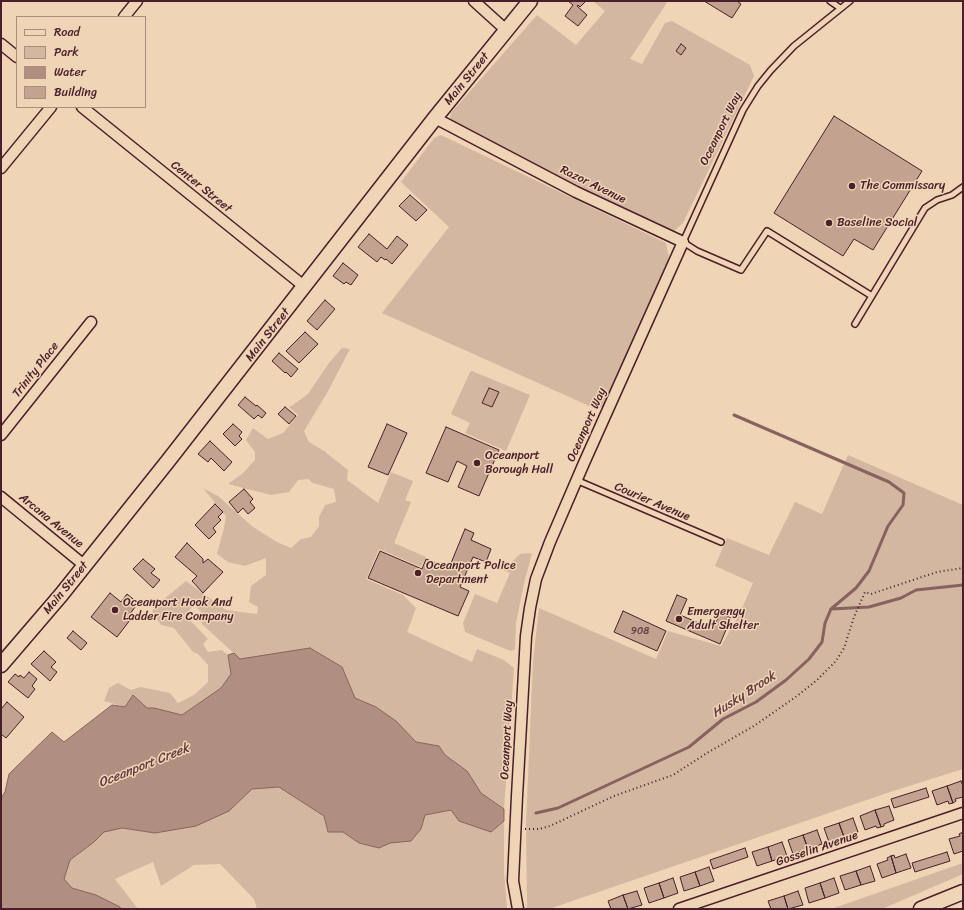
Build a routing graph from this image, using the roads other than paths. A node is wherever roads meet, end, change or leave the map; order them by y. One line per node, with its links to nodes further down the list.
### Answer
1 (136, 1): 7 (street)
2 (474, 1): 8 (street)
3 (530, 1): 8 (street, Main Street)
4 (830, 1): 6 (lane)
5 (850, 1): 6 (lane, Oceanport Way)
6 (840, 8): 16 (lane, Oceanport Way)
7 (125, 16)
8 (506, 30): 13 (street, Main Street)
9 (1, 44): 10 (street)
10 (16, 56)
11 (50, 108): 14 (street)
12 (83, 108): 17 (street, Center Street)
13 (435, 118): 16 (street, Razor Avenue); 17 (street, Main Street)
14 (1, 168)
15 (963, 187): 18 (lane)
16 (683, 242): 18 (lane, Razor Avenue); 22 (street, Oceanport Way)
17 (305, 287): 25 (street, Main Street)
18 (872, 296): 20 (lane)
19 (91, 322): 21 (street, Trinity Place)
20 (855, 324)
21 (1, 435)
22 (576, 480): 24 (lane, Courier Avenue); 29 (street, Oceanport Way)
23 (1, 497): 25 (street, Arcana Avenue)
24 (721, 542)
25 (84, 565): 26 (street, Main Street)
26 (1, 665)
27 (963, 813): 30 (street, Gosselin Avenue)
28 (963, 892): 31 (street)
29 (518, 909)
30 (679, 909)
31 (921, 909)

